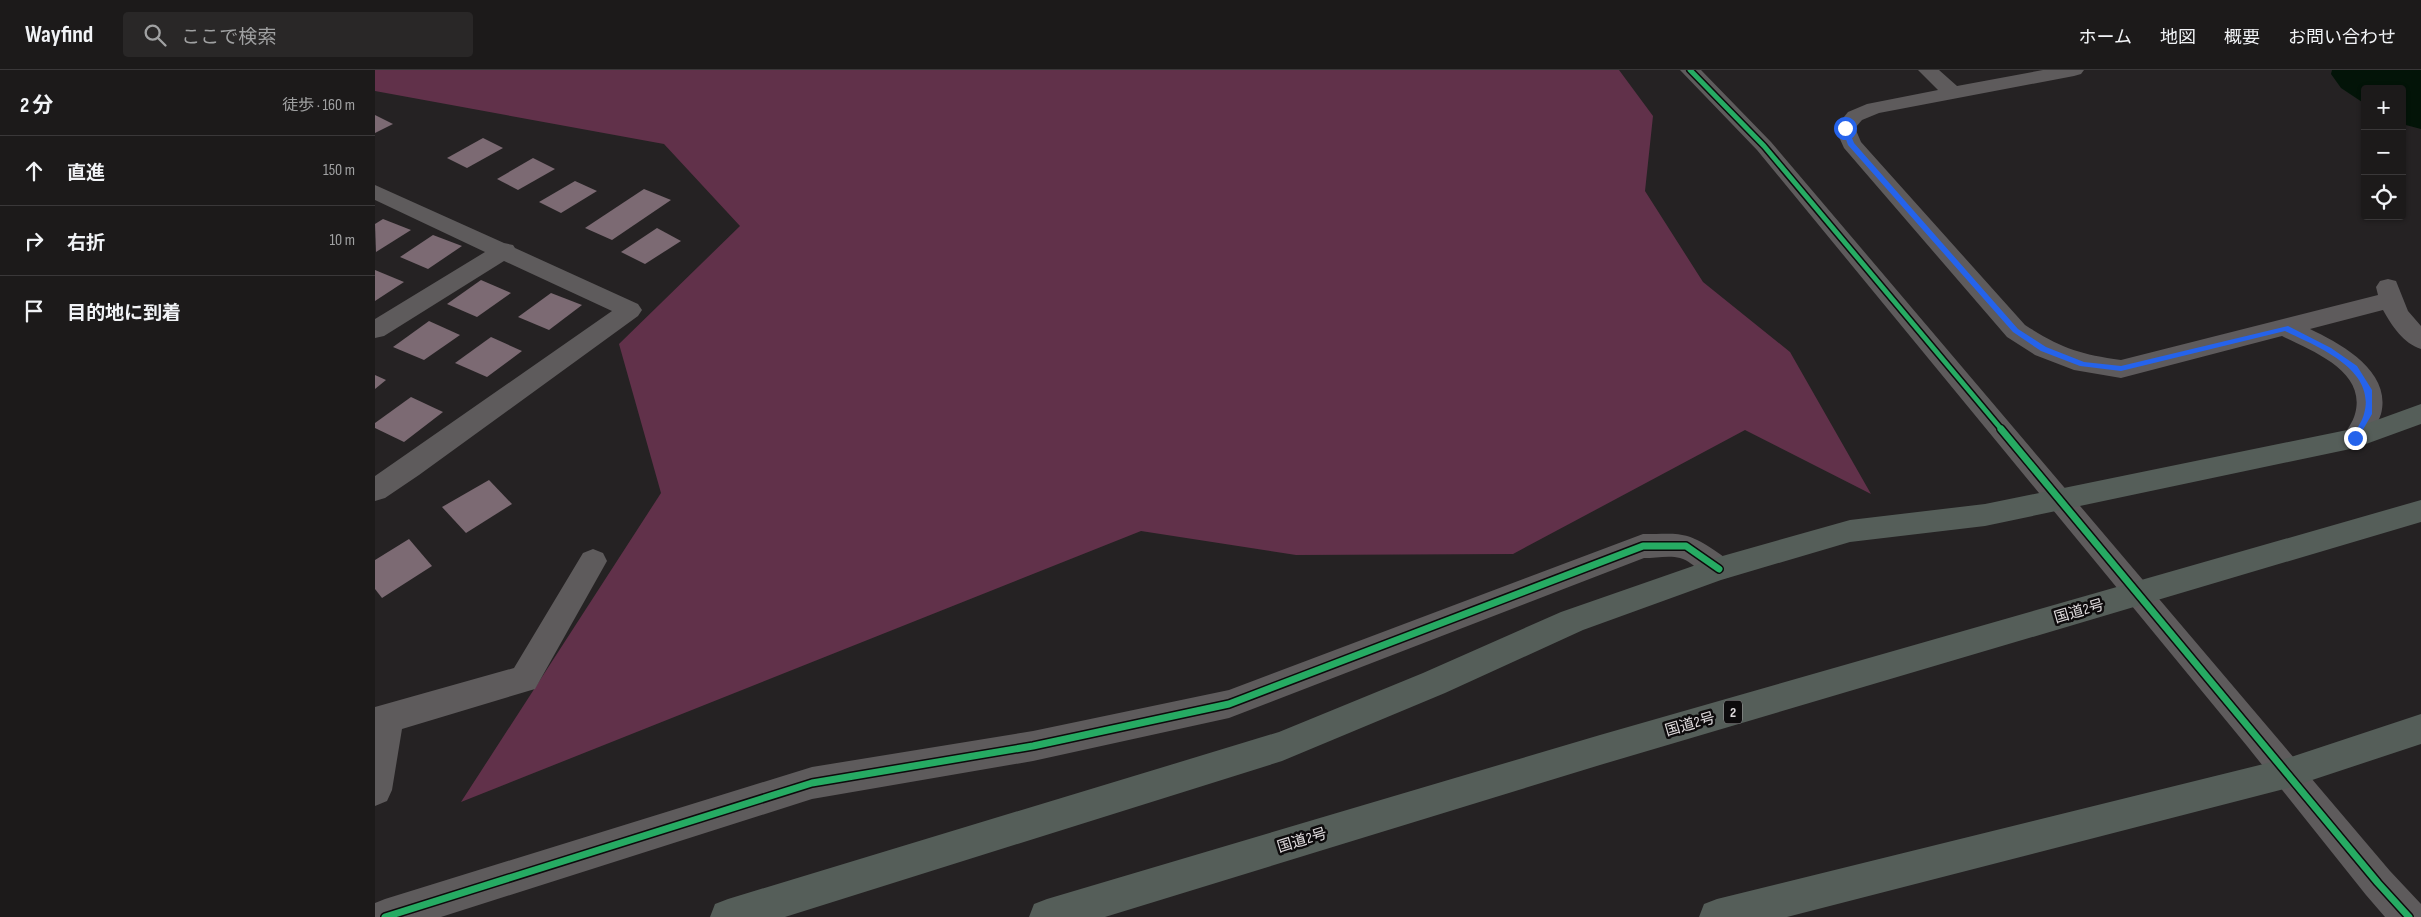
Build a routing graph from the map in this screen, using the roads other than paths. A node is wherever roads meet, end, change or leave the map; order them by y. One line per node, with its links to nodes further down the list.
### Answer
1 (1690, 70): 13 (street)
2 (1928, 70): 4 (street)
3 (2074, 70): 4 (street)
4 (1952, 92): 7 (street)
5 (379, 198): 6 (street)
6 (505, 250): 8 (street); 12 (street)
7 (2286, 328): 9 (street); 11 (street)
8 (375, 330)
9 (2421, 340)
10 (2421, 414): 11 (highway)
11 (2355, 438): 13 (highway)
12 (375, 490)
13 (2059, 500): 16 (highway); 19 (street)
14 (2421, 512): 23 (highway, 国道2号 / 2)
15 (593, 561): 17 (street)
16 (1719, 569): 21 (street); 22 (highway)
17 (382, 720): 20 (street)
18 (2421, 729): 19 (highway)
19 (2288, 773): 24 (highway); 25 (street)
20 (375, 790)
21 (385, 917)
22 (728, 917)
23 (1047, 917)
24 (1717, 917)
25 (2409, 917)

